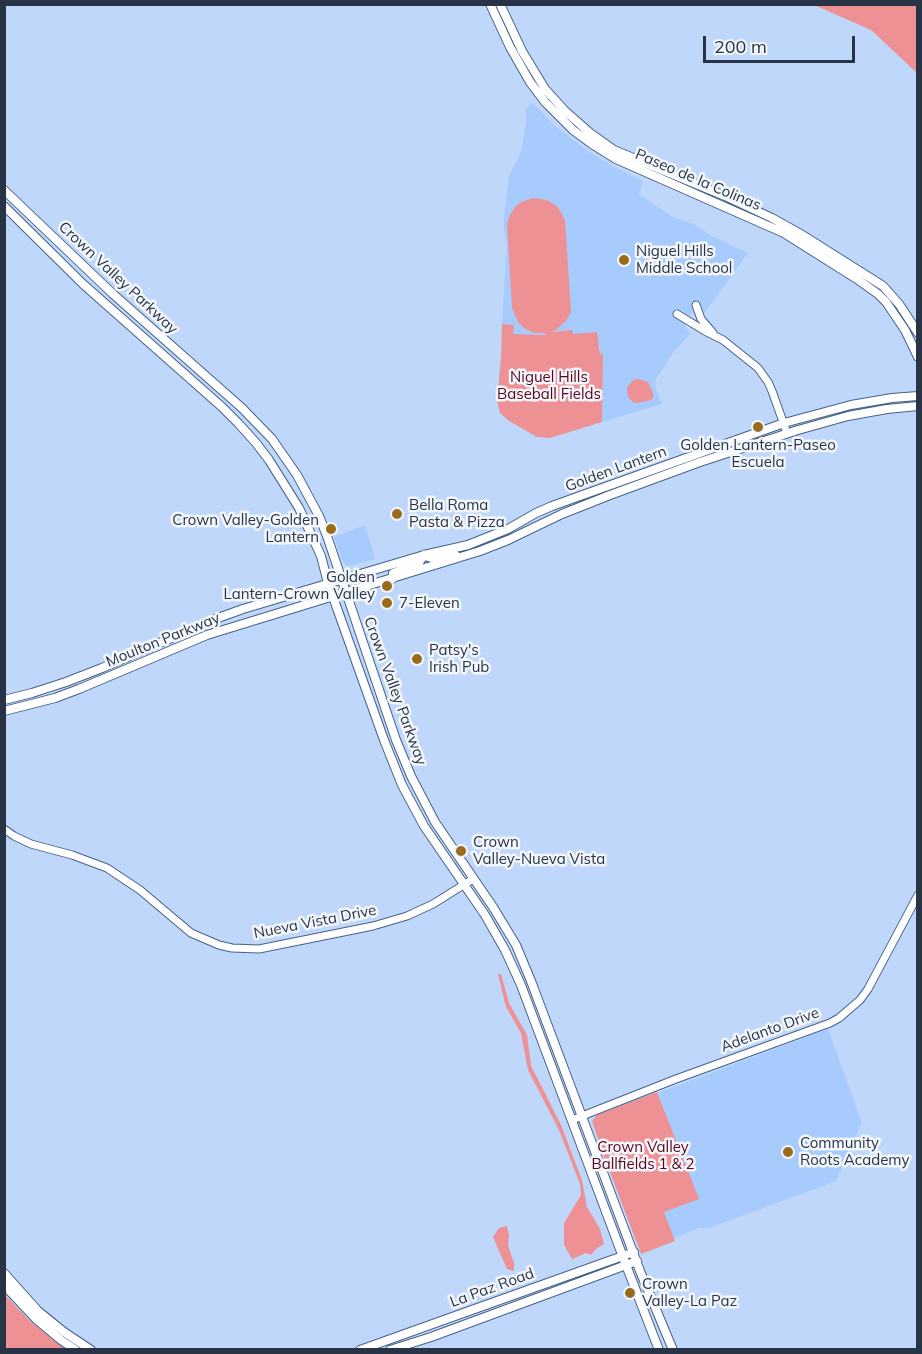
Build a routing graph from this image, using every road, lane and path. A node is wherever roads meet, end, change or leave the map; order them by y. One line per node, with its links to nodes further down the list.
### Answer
1 (490, 4): 7 (main road, Paseo de la Colinas)
2 (500, 4): 7 (main road, Paseo de la Colinas)
3 (4, 190): 19 (main road, Crown Valley Parkway)
4 (4, 206): 21 (main road, Crown Valley Parkway)
5 (696, 305): 8 (street)
6 (677, 314): 8 (street)
7 (912, 329): 9 (main road, Paseo de la Colinas)
8 (715, 335): 12 (street)
9 (918, 357)
10 (918, 396): 12 (main road, Golden Lantern)
11 (918, 406): 13 (main road, Golden Lantern)
12 (784, 423): 13 (street); 14 (main road, Golden Lantern)
13 (787, 433): 15 (main road, Golden Lantern)
14 (594, 490): 15 (main road); 16 (main road, Golden Lantern)
15 (556, 516): 16 (main road); 18 (main road, Golden Lantern)
16 (527, 518): 17 (main road, Golden Lantern)
17 (424, 555): 18 (main road); 19 (main road, Golden Lantern); 20 (main road)
18 (460, 557): 20 (main road, Golden Lantern)
19 (341, 579): 21 (main road, Golden Lantern); 22 (main road, Crown Valley Parkway)
20 (392, 579): 22 (main road, Golden Lantern)
21 (328, 584): 23 (main road, Crown Valley Parkway); 24 (main road, Moulton Parkway)
22 (346, 593): 23 (main road, Golden Lantern); 27 (main road, Crown Valley Parkway)
23 (334, 597): 25 (main road, Moulton Parkway); 28 (main road, Crown Valley Parkway)
24 (4, 700)
25 (4, 711)
26 (4, 829): 28 (street, Nueva Vista Drive)
27 (473, 879): 28 (street, Nueva Vista Drive); 30 (main road, Crown Valley Parkway)
28 (464, 885): 31 (main road, Crown Valley Parkway)
29 (918, 895): 30 (street, Adelanto Drive)
30 (583, 1115): 31 (street, Adelanto Drive); 33 (main road, Crown Valley Parkway)
31 (572, 1120): 32 (main road, Crown Valley Parkway)
32 (622, 1256): 33 (main road, La Paz Road); 34 (main road, Crown Valley Parkway); 39 (main road, La Paz Road)
33 (635, 1256): 34 (main road, La Paz Road); 42 (main road, Crown Valley Parkway)
34 (626, 1265): 40 (main road, La Paz Road); 41 (main road, Crown Valley Parkway)
35 (4, 1273): 38 (main road)
36 (4, 1285): 37 (main road)
37 (76, 1350)
38 (91, 1350)
39 (360, 1350)
40 (390, 1350)
41 (659, 1350)
42 (673, 1350)

